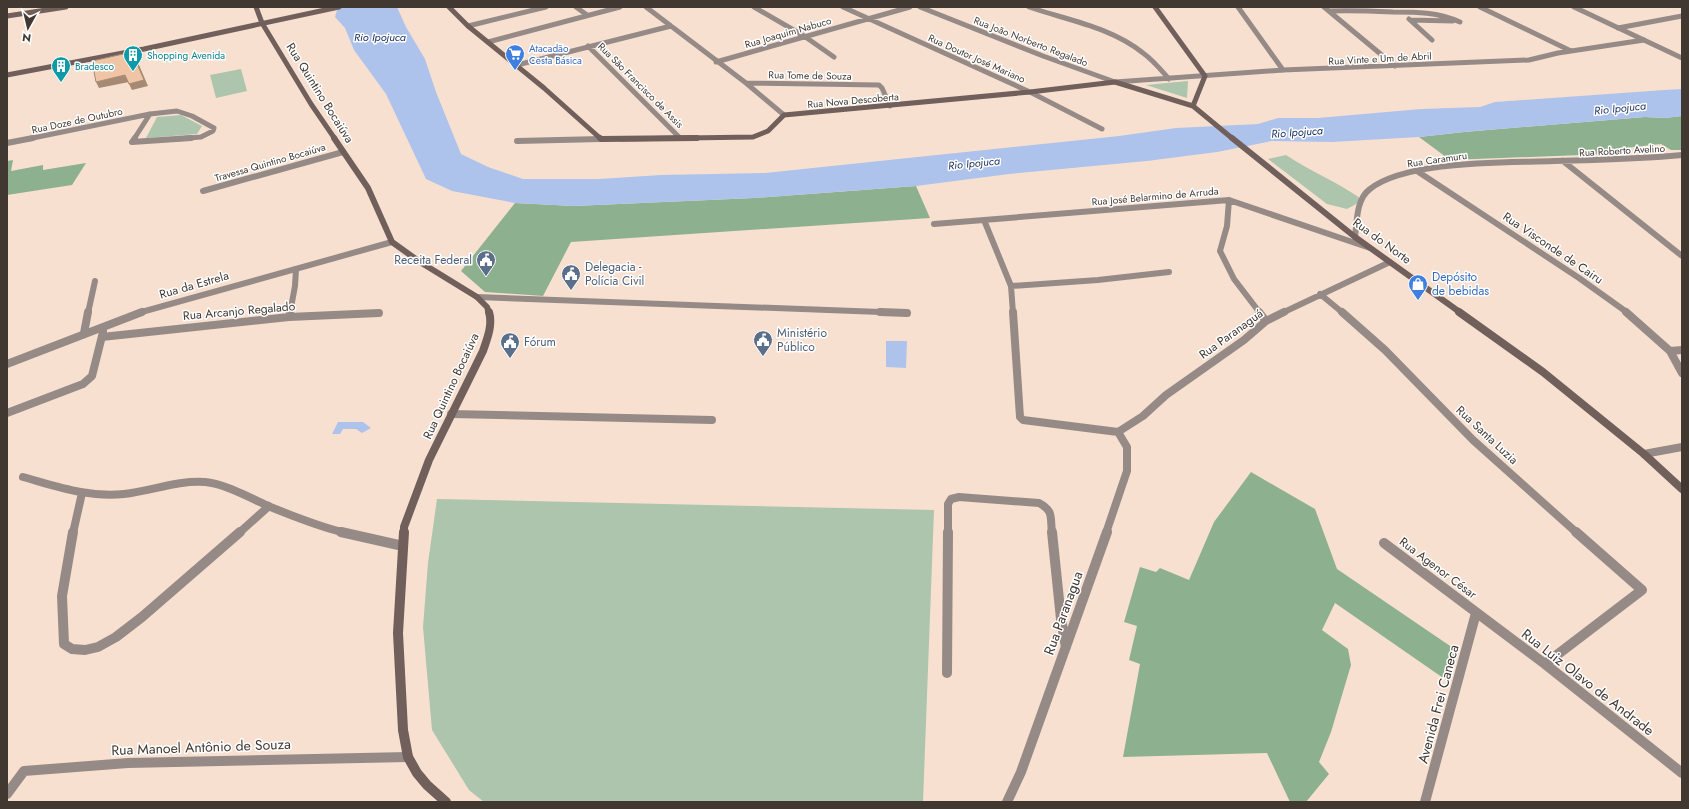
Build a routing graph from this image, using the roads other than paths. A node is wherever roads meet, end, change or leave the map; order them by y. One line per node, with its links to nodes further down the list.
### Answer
1 (66, 7): 22 (main road)
2 (256, 7): 26 (main road, Rua Quintino Bocaiúva)
3 (339, 7): 26 (main road)
4 (449, 7): 27 (main road)
5 (546, 7): 27 (street)
6 (576, 7): 21 (street)
7 (620, 7): 21 (street)
8 (646, 7): 28 (street)
9 (754, 7): 30 (street)
10 (843, 7): 24 (street, Rua Doutor José Mariano)
11 (910, 7): 24 (street, Rua Joaquim Nabuco)
12 (920, 7): 45 (street, Rua João Norberto Regalado)
13 (1029, 7): 44 (street)
14 (1154, 7): 43 (main road)
15 (1238, 7): 41 (street)
16 (1324, 7): 19 (street)
17 (1480, 7): 35 (street)
18 (1574, 7): 29 (street)
19 (1330, 11): 20 (street); 40 (street)
20 (1398, 12): 25 (street); 25 (street)
21 (587, 15): 33 (street)
22 (7, 16)
23 (1682, 16): 29 (street)
24 (869, 19): 30 (street, Rua Joaquim Nabuco); 47 (street, Rua Doutor José Mariano)
25 (1410, 20): 31 (street)
26 (262, 23): 42 (main road); 57 (main road, Rua Quintino Bocaiúva)
27 (468, 26): 33 (main road)
28 (671, 26): 34 (street); 38 (street)
29 (1618, 28): 32 (street)
30 (804, 36): 36 (street); 38 (street, Rua Joaquim Nabuco)
31 (1432, 40)
32 (1644, 40): 35 (street, Rua Vinte e Um de Abril); 37 (street)
33 (488, 42): 39 (main road)
34 (588, 46): 39 (street); 53 (street, Rua São Francisco de Assis)
35 (1571, 51): 40 (street, Rua Vinte e Um de Abril)
36 (834, 57)
37 (1682, 58)
38 (716, 62): 46 (street)
39 (517, 64): 54 (main road)
40 (1395, 66): 41 (street, Rua Vinte e Um de Abril)
41 (1284, 70): 43 (street, Rua Vinte e Um de Abril)
42 (7, 76)
43 (1205, 76): 44 (street, Rua Vinte e Um de Abril); 49 (main road)
44 (1169, 79): 45 (street, Rua Vinte e Um de Abril)
45 (1115, 82): 47 (main road, Rua Nova Descoberta); 49 (main road, Rua do Norte)
46 (746, 83): 48 (street, Rua Tome de Souza); 51 (street)
47 (1030, 92): 48 (main road, Rua Nova Descoberta); 52 (street, Rua Doutor José Mariano)
48 (890, 106): 51 (main road, Rua Nova Descoberta)
49 (1193, 106): 65 (main road, Rua do Norte)
50 (150, 114): 50 (street, Rua Doze de Outubro); 56 (street, Rua Doze de Outubro)
51 (784, 115): 53 (main road)
52 (1102, 129)
53 (680, 138): 54 (main road)
54 (601, 139): 55 (street)
55 (517, 141)
56 (7, 143)
57 (343, 152): 61 (street, Travessa Quintino Bocaiúva); 66 (main road, Rua Quintino Bocaiúva)
58 (1682, 155): 59 (street, Rua Roberto Avelino)
59 (1563, 162): 60 (street, Rua Caramuru); 68 (street)
60 (1417, 171): 65 (street, Rua Caramuru); 84 (street, Rua Visconde de Cairu)
61 (203, 191)
62 (1229, 200): 63 (street, Rua José Belarmino de Arruda); 67 (street, Rua José Belarmino de Arruda); 79 (street)
63 (984, 220): 64 (street, Rua José Belarmino de Arruda); 73 (street)
64 (934, 224)
65 (1355, 237): 67 (main road, Rua do Norte)
66 (392, 242): 70 (street, Rua da Estrela); 75 (main road, Rua Quintino Bocaiúva)
67 (1370, 248): 69 (main road, Rua do Norte)
68 (1682, 256)
69 (1390, 262): 74 (street, Rua Paranaguá); 92 (main road, Rua do Norte)
70 (296, 269): 78 (street); 80 (street, Rua da Estrela)
71 (1169, 272): 73 (street)
72 (95, 280): 81 (street)
73 (1011, 286): 90 (street)
74 (1320, 294): 79 (street, Rua Paranaguá); 101 (street, Rua Santa Luzia)
75 (478, 297): 77 (street); 88 (main road, Rua Quintino Bocaiúva)
76 (379, 313): 78 (street, Rua Arcanjo Regalado)
77 (907, 313)
78 (289, 317): 82 (street, Rua Arcanjo Regalado)
79 (1266, 321): 90 (street, Rua Paranaguá)
80 (103, 325): 81 (street, Rua da Estrela); 82 (street)
81 (84, 333): 85 (street, Rua da Estrela)
82 (102, 337): 87 (street)
83 (1682, 350): 84 (street)
84 (1670, 351): 86 (street)
85 (7, 364)
86 (1682, 372)
87 (7, 412)
88 (451, 414): 89 (street); 98 (main road, Rua Quintino Bocaiúva)
89 (712, 420)
90 (1118, 432): 100 (street, Rua Paranagua)
91 (1682, 447): 92 (street)
92 (1644, 454): 94 (main road, Rua do Norte)
93 (23, 477): 95 (street)
94 (1682, 489)
95 (82, 493): 96 (street); 96 (street)
96 (269, 506): 98 (street)
97 (1384, 543): 99 (street, Rua Agenor César)
98 (402, 546): 103 (main road, Rua Quintino Bocaiúva)
99 (1476, 614): 101 (street, Rua Luiz Olavo de Andrade); 108 (street, Avenida Frei Caneca)
100 (1066, 647): 102 (street); 107 (street, Rua Paranagua)
101 (1545, 664): 104 (street, Rua Luiz Olavo de Andrade)
102 (947, 673)
103 (408, 757): 105 (street, Rua Manoel Antônio de Souza); 106 (main road, Rua Quintino Bocaiúva)
104 (1682, 773)
105 (7, 794)
106 (446, 802)
107 (1007, 802)
108 (1425, 802)

